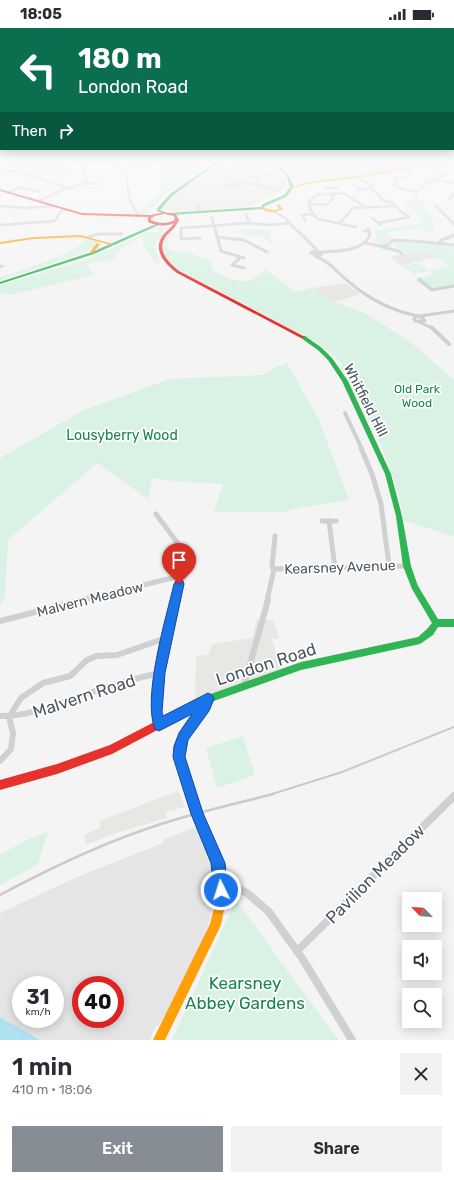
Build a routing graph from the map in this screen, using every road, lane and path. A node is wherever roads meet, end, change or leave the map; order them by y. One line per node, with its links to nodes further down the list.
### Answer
1 (132, 205): 19 (street)
2 (160, 205): 15 (main road)
3 (162, 205): 15 (main road)
4 (276, 205): 12 (main road)
5 (280, 205): 21 (street)
6 (309, 205): 18 (street)
7 (362, 205): 13 (street)
8 (0, 206): 9 (street)
9 (53, 206): 14 (main road)
10 (396, 206): 13 (street); 23 (street)
11 (436, 206): 31 (street)
12 (268, 208): 15 (main road); 21 (street); 24 (main road)
13 (367, 208): 28 (street)
14 (65, 209): 19 (main road); 29 (street)
15 (156, 214): 19 (main road); 24 (main road); 30 (main road); 47 (main road)
16 (246, 214): 26 (street)
17 (298, 214): 20 (street)
18 (313, 214): 20 (street); 28 (street)
19 (135, 215)
20 (302, 215): 25 (street)
21 (283, 216): 27 (street)
22 (212, 217): 32 (street)
23 (368, 218)
24 (177, 219): 30 (main road); 35 (main road, Whitfield Hill)
25 (305, 220)
26 (249, 223): 27 (street); 32 (street)
27 (289, 223): 49 (street)
28 (340, 223): 33 (street)
29 (0, 224)
30 (161, 224): 35 (main road); 47 (main road)
31 (454, 224)
32 (215, 226): 41 (street); 42 (street)
33 (356, 227)
34 (368, 228): 37 (street)
35 (170, 231): 78 (main road, Whitfield Hill)
36 (364, 232): 37 (street)
37 (370, 232): 46 (street)
38 (122, 234): 40 (street)
39 (454, 235): 43 (street)
40 (88, 237): 45 (main road); 47 (main road)
41 (200, 238)
42 (217, 238): 51 (street); 56 (street)
43 (450, 238): 44 (street); 48 (street)
44 (436, 242): 48 (street); 50 (street)
45 (0, 243)
46 (366, 243): 50 (street); 53 (street)
47 (106, 244): 61 (main road); 61 (main road)
48 (453, 245)
49 (310, 246): 52 (street); 53 (street)
50 (379, 246): 54 (street)
51 (267, 252)
52 (312, 252): 53 (street); 55 (street)
53 (321, 253): 55 (street); 58 (street)
54 (402, 254)
55 (315, 256): 58 (street)
56 (238, 257): 57 (street); 59 (street)
57 (244, 258)
58 (326, 261): 64 (street)
59 (244, 268)
60 (418, 279): 62 (street)
61 (0, 283)
62 (454, 286)
63 (454, 311): 65 (street)
64 (403, 313): 66 (street); 68 (street)
65 (433, 315): 66 (street); 67 (street)
66 (419, 316): 67 (street); 68 (street)
67 (425, 320): 68 (street); 69 (street)
68 (417, 322): 69 (street)
69 (431, 327): 70 (street)
70 (449, 344)
71 (345, 413): 77 (street, Whitfield Hill)
72 (156, 514): 81 (street)
73 (322, 521): 74 (street)
74 (329, 521): 75 (street); 79 (street)
75 (336, 521)
76 (275, 536): 80 (street)
77 (389, 565): 78 (street, Kearsney Avenue); 79 (street, Kearsney Avenue)
78 (407, 566): 83 (main road, Whitfield Hill)
79 (336, 568): 80 (street, Kearsney Avenue)
80 (274, 569): 87 (street, Kearsney Avenue)
81 (180, 576): 82 (street, Malvern Meadow); 85 (street)
82 (0, 621)
83 (436, 623): 84 (main road); 87 (main road, London Road)
84 (454, 623)
85 (166, 638): 86 (street); 90 (street)
86 (159, 673): 90 (street, Malvern Road); 91 (street)
87 (244, 686): 88 (main road, London Road)
88 (208, 699): 91 (main road, London Road); 95 (main road)
89 (0, 716): 90 (street, Malvern Road)
90 (9, 717): 92 (street)
91 (159, 725): 93 (main road, London Road)
92 (0, 761)
93 (0, 785)
94 (454, 796): 96 (street, Pavilion Meadow)
95 (221, 880): 96 (street); 97 (main road)
96 (297, 951): 98 (street)
97 (159, 1040)
98 (352, 1040)

